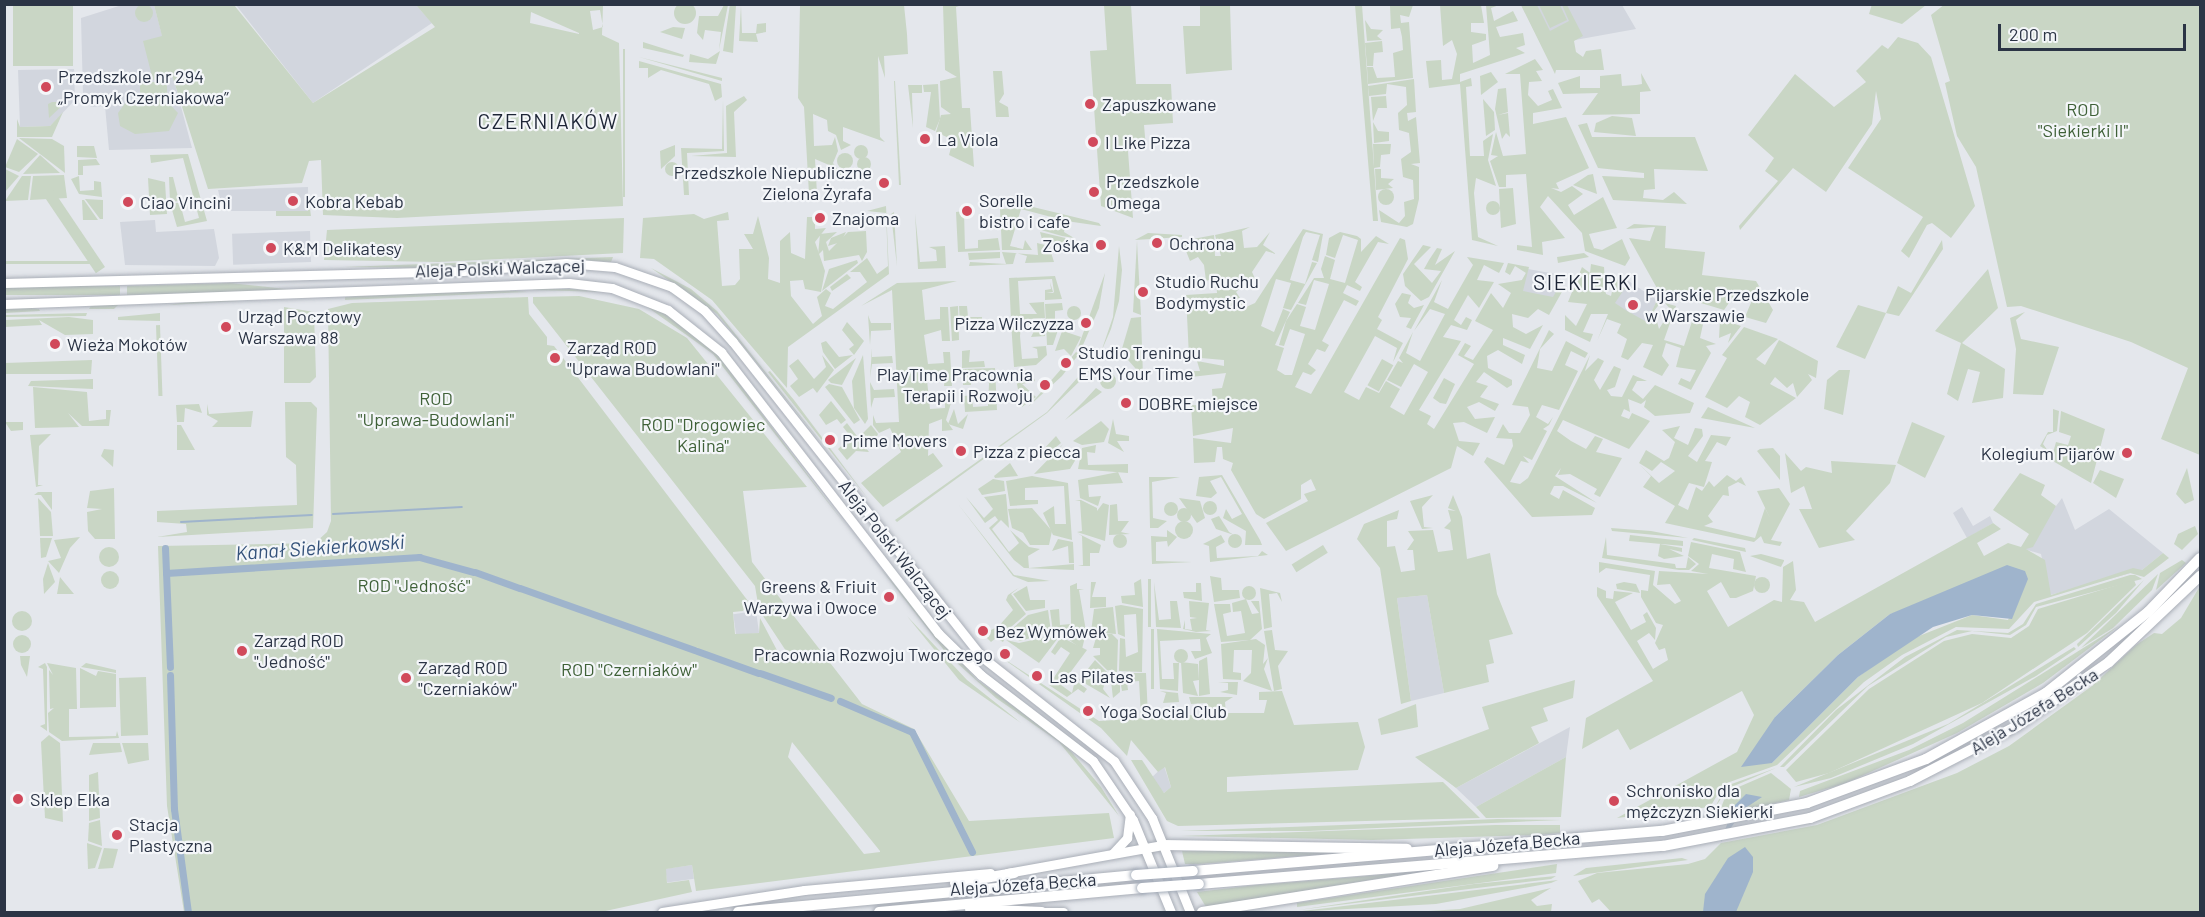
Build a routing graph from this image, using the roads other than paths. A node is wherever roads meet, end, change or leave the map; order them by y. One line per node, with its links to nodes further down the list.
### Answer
1 (4, 283): 6 (main road, Aleja Polski Walczącej)
2 (4, 304): 5 (main road, Aleja Polski Walczącej)
3 (2200, 558): 8 (main road, Aleja Józefa Becka)
4 (2198, 579): 10 (main road, Aleja Józefa Becka)
5 (1130, 814): 7 (main road, Aleja Polski Walczącej); 9 (main road)
6 (1163, 845): 7 (main road, Aleja Józefa Becka); 8 (main road); 22 (main road, Aleja Polski Walczącej)
7 (1145, 848): 9 (main road, Aleja Józefa Becka); 21 (main road, Aleja Polski Walczącej)
8 (1422, 852): 12 (main road, Aleja Józefa Becka, bridge)
9 (1111, 854): 11 (main road, Aleja Józefa Becka)
10 (1519, 859): 13 (main road, Aleja Józefa Becka, bridge); 14 (main road)
11 (1014, 873): 12 (main road); 15 (main road, Aleja Józefa Becka)
12 (913, 892): 16 (main road, Aleja Józefa Becka)
13 (927, 908): 17 (main road, Aleja Józefa Becka); 19 (main road)
14 (1229, 908): 23 (main road); 24 (main road)
15 (662, 912)
16 (738, 912)
17 (879, 912)
18 (1032, 912): 19 (main road, Aleja Józefa Becka)
19 (1042, 912): 20 (main road, Aleja Józefa Becka)
20 (1064, 912)
21 (1171, 912)
22 (1190, 912)
23 (1202, 912)
24 (1217, 912)

